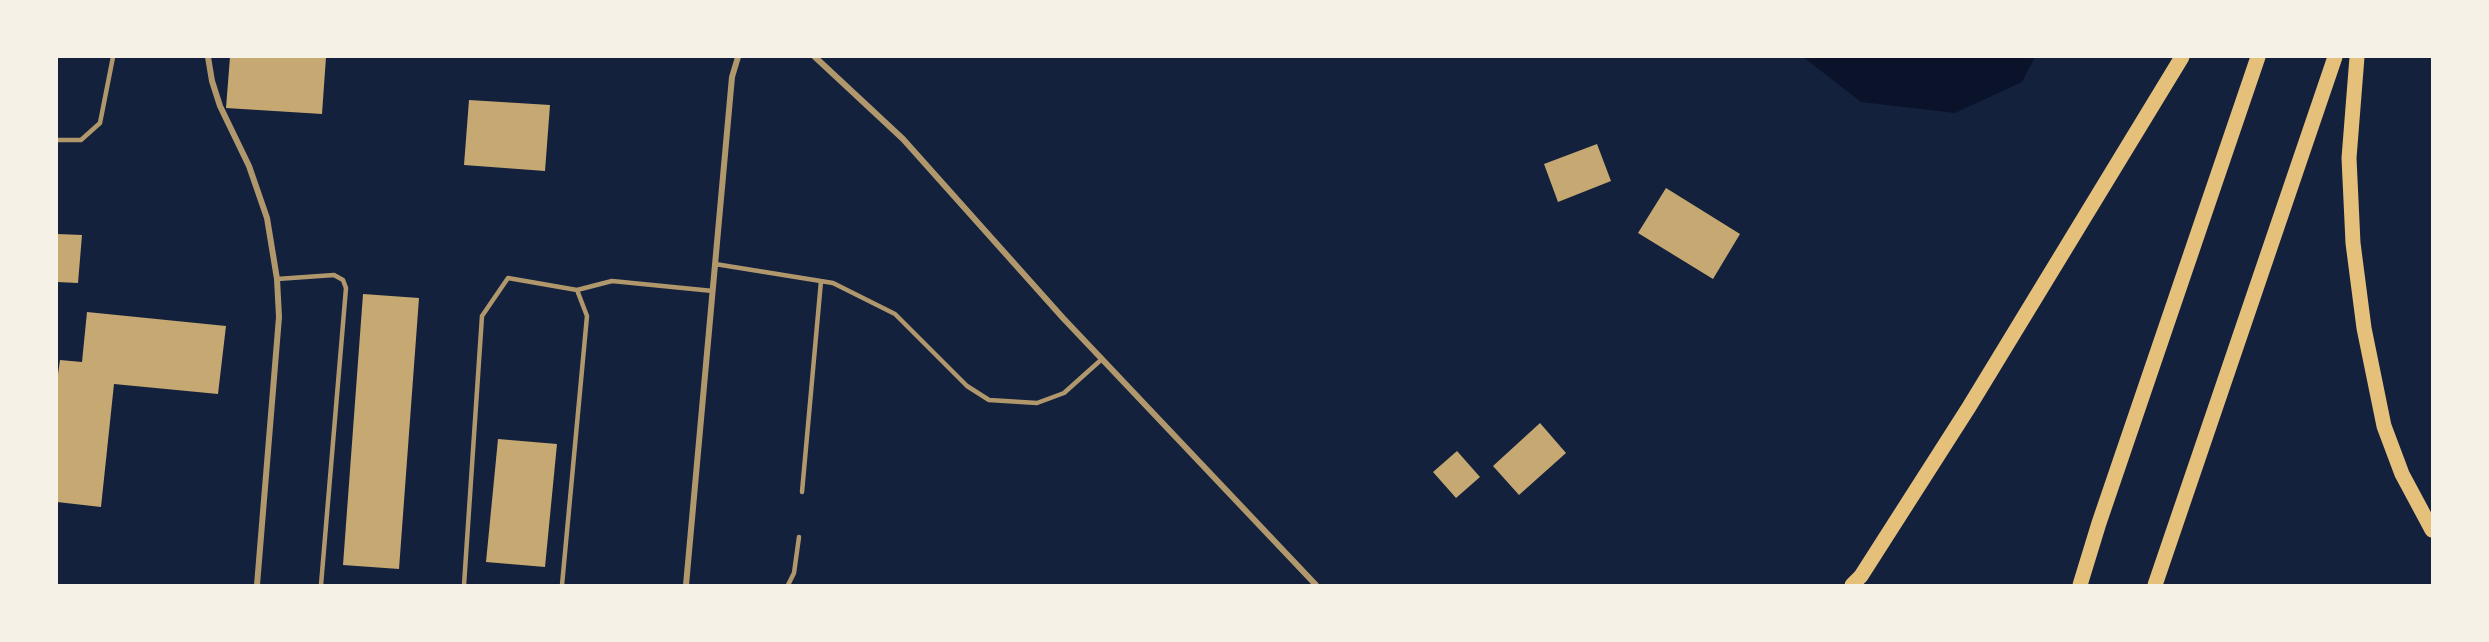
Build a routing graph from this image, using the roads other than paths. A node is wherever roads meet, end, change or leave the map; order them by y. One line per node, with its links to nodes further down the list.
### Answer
1 (113, 57): 9 (lane)
2 (208, 57): 11 (street)
3 (738, 57): 10 (street)
4 (816, 57): 15 (street)
5 (2182, 57): 26 (main road)
6 (2258, 57): 27 (main road)
7 (2335, 57): 28 (main road)
8 (2357, 57): 17 (main road)
9 (57, 140)
10 (715, 264): 12 (lane); 14 (street)
11 (277, 279): 19 (street); 20 (lane)
12 (821, 281): 15 (lane); 16 (lane)
13 (577, 290): 14 (lane); 21 (lane); 22 (lane)
14 (713, 291): 23 (street)
15 (1102, 359): 25 (street)
16 (802, 492)
17 (2432, 530)
18 (799, 537): 24 (lane)
19 (257, 585)
20 (321, 585)
21 (464, 585)
22 (562, 585)
23 (686, 585)
24 (788, 585)
25 (1316, 585)
26 (1852, 585)
27 (2080, 585)
28 (2155, 585)

